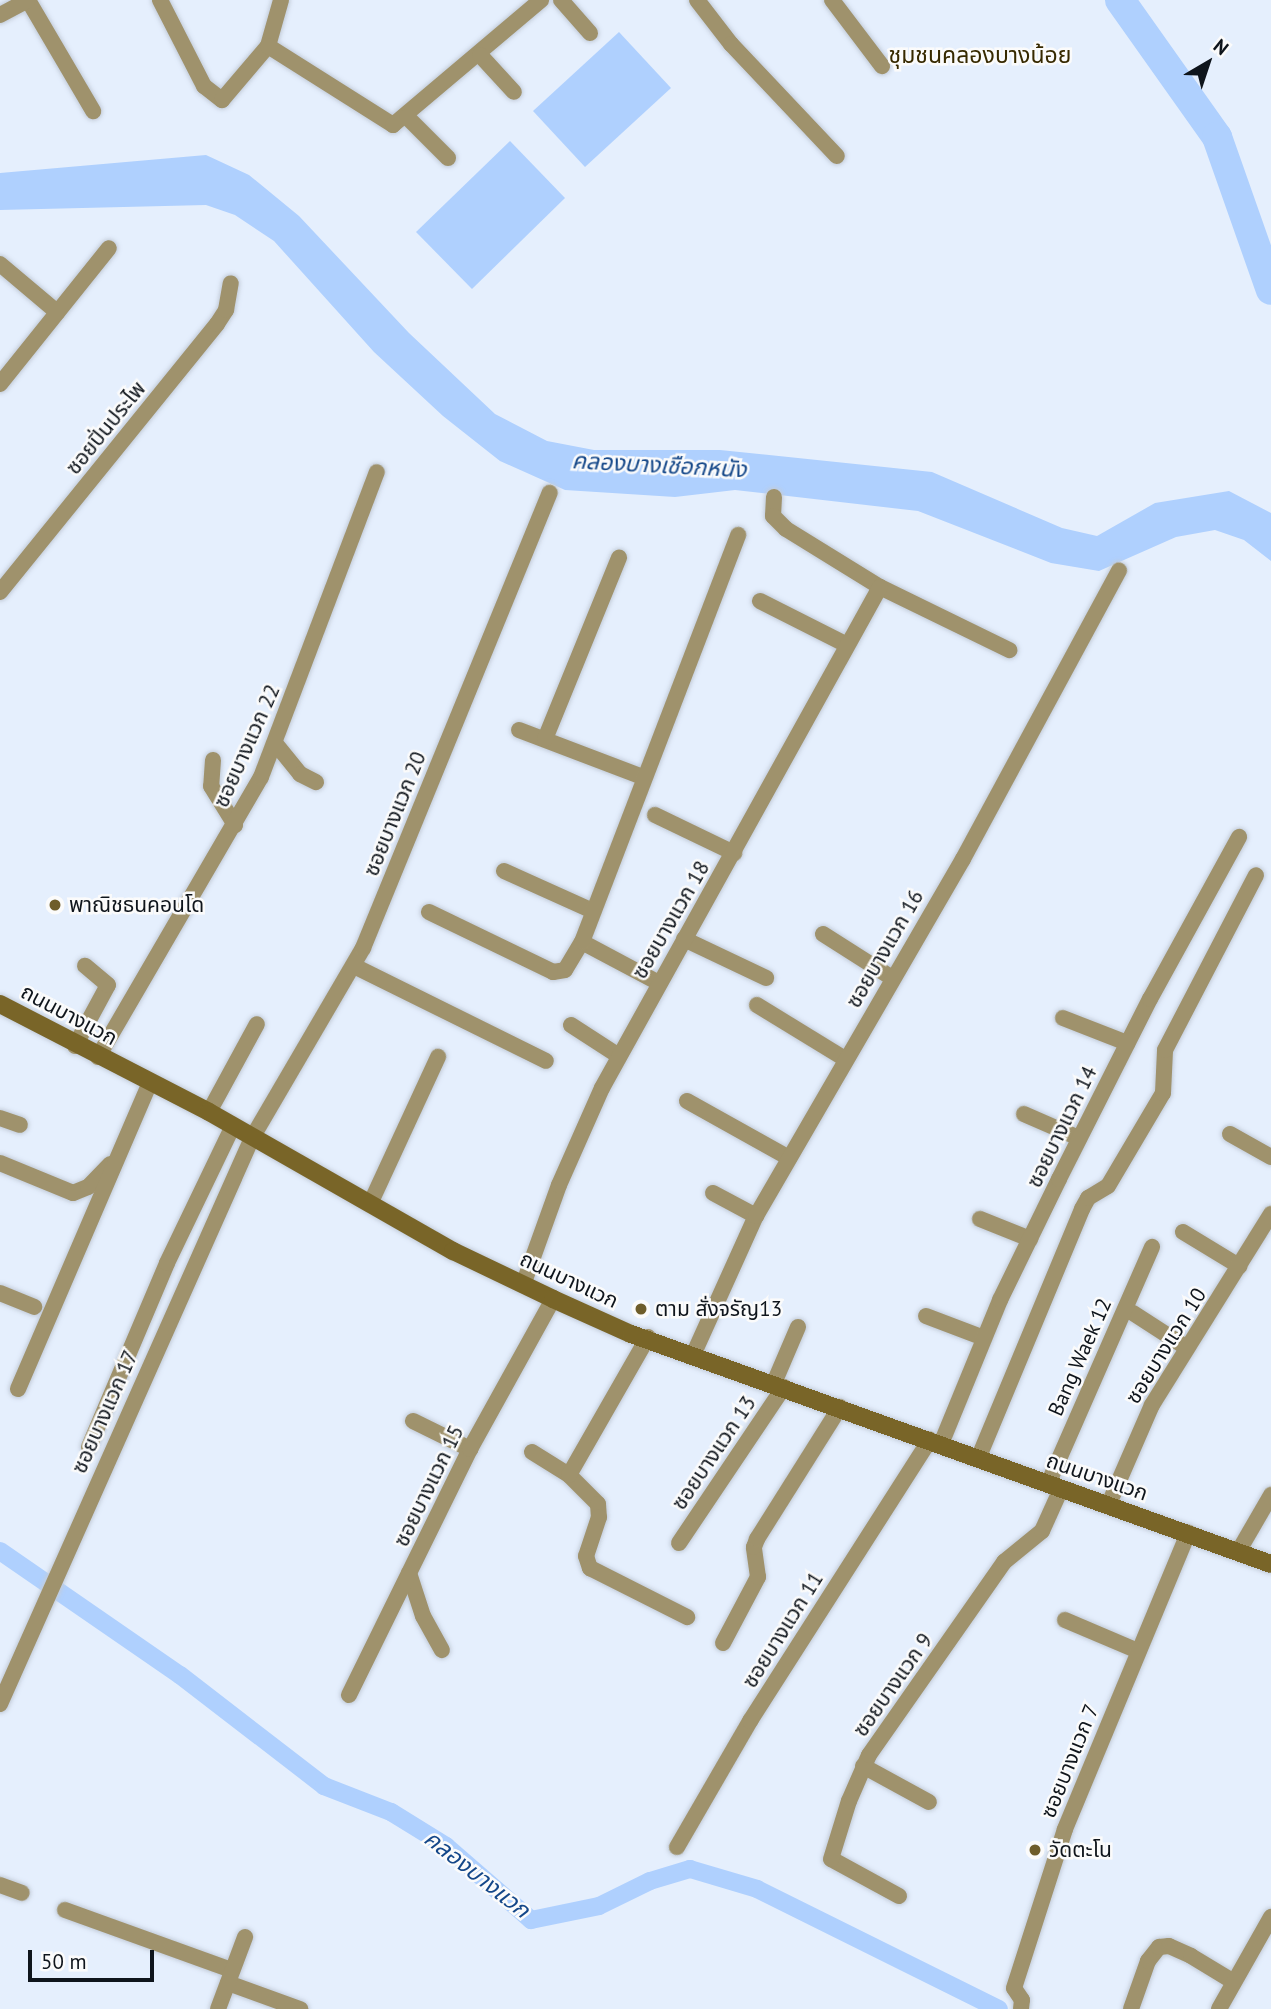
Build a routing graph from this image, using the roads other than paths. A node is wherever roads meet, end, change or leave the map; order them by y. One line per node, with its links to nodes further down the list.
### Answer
1 (28, 0): 8 (street); 14 (street)
2 (160, 0): 10 (street)
3 (281, 0): 10 (street)
4 (541, 0): 11 (street)
5 (561, 0): 9 (street)
6 (697, 0): 16 (street)
7 (832, 0): 12 (street)
8 (0, 15)
9 (590, 33)
10 (268, 46): 15 (street)
11 (480, 55): 13 (street); 15 (street)
12 (882, 66)
13 (514, 92)
14 (93, 111)
15 (407, 117): 17 (street)
16 (836, 156)
17 (448, 158)
18 (109, 248): 21 (street)
19 (0, 264): 21 (street)
20 (231, 283): 30 (street, ซอยปิ่นประไพ)
21 (57, 312): 22 (street)
22 (0, 384)
23 (377, 472): 36 (street, ซอยบางแวก 22)
24 (551, 493): 52 (street, ซอยบางแวก 20)
25 (774, 496): 29 (street)
26 (737, 535): 38 (street)
27 (619, 558): 35 (street)
28 (1119, 570): 54 (street, ซอยบางแวก 16)
29 (880, 587): 32 (street, ซอยบางแวก 18); 33 (street)
30 (0, 592)
31 (760, 601): 32 (street)
32 (847, 645): 43 (street, ซอยบางแวก 18)
33 (1009, 650)
34 (519, 730): 35 (street)
35 (545, 739): 38 (street)
36 (275, 743): 39 (street); 41 (street, ซอยบางแวก 22)
37 (213, 760): 41 (street)
38 (643, 776): 46 (street)
39 (316, 782)
40 (656, 815): 43 (street)
41 (235, 825): 64 (street, ซอยบางแวก 22)
42 (1239, 837): 61 (street, ซอยบางแวก 14)
43 (734, 853): 49 (street, ซอยบางแวก 18)
44 (504, 871): 46 (street)
45 (1256, 875): 110 (street)
46 (593, 911): 50 (street)
47 (429, 912): 50 (street)
48 (822, 934): 54 (street)
49 (684, 939): 53 (street); 55 (street, ซอยบางแวก 18)
50 (582, 942): 55 (street)
51 (85, 966): 62 (street)
52 (354, 966): 67 (street); 76 (street, ซอยบางแวก 20)
53 (766, 978)
54 (892, 978): 66 (street, ซอยบางแวก 16)
55 (659, 983): 63 (street, ซอยบางแวก 18)
56 (0, 1004): 62 (main road, ถนนบางแวก)
57 (757, 1005): 66 (street)
58 (1063, 1018): 61 (street)
59 (257, 1024): 70 (street)
60 (571, 1025): 63 (street)
61 (1127, 1043): 77 (street, ซอยบางแวก 14)
62 (75, 1046): 64 (main road, ถนนบางแวก)
63 (619, 1056): 91 (street, ซอยบางแวก 18)
64 (98, 1057): 68 (main road, ถนนบางแวก)
65 (438, 1057): 83 (street)
66 (845, 1059): 80 (street, ซอยบางแวก 16)
67 (546, 1062)
68 (150, 1083): 70 (main road, ถนนบางแวก); 78 (street)
69 (687, 1101): 80 (street)
70 (209, 1112): 74 (main road, ถนนบางแวก)
71 (1024, 1114): 77 (street)
72 (0, 1118): 73 (street)
73 (20, 1125)
74 (233, 1126): 76 (main road, ถนนบางแวก); 107 (street)
75 (1230, 1134): 79 (street)
76 (252, 1138): 83 (main road, ถนนบางแวก); 126 (street, ซอยบางแวก 17)
77 (1079, 1138): 88 (street, ซอยบางแวก 14)
78 (119, 1153): 81 (street); 103 (street)
79 (1271, 1157)
80 (789, 1158): 85 (street, ซอยบางแวก 16)
81 (0, 1163)
82 (713, 1193): 85 (street)
83 (371, 1202): 91 (main road, ถนนบางแวก)
84 (1271, 1213): 90 (street, ซอยบางแวก 10)
85 (756, 1216): 101 (street, ซอยบางแวก 16)
86 (980, 1219): 88 (street)
87 (1183, 1232): 90 (street)
88 (1030, 1239): 99 (street, ซอยบางแวก 14)
89 (1152, 1247): 112 (street, Bang Waek 12)
90 (1240, 1266): 100 (street, ซอยบางแวก 10)
91 (523, 1285): 93 (main road, ถนนบางแวก)
92 (0, 1293): 94 (street)
93 (553, 1299): 98 (main road, ถนนบางแวก); 108 (street, ซอยบางแวก 15)
94 (34, 1307)
95 (1133, 1313): 100 (street)
96 (926, 1316): 99 (street)
97 (798, 1327): 102 (street, ซอยบางแวก 13)
98 (648, 1336): 101 (main road, ถนนบางแวก); 111 (street)
99 (985, 1338): 106 (street, ซอยบางแวก 14)
100 (1187, 1348): 114 (street, ซอยบางแวก 10)
101 (694, 1353): 102 (main road, ถนนบางแวก)
102 (779, 1385): 104 (main road, ถนนบางแวก); 116 (street, ซอยบางแวก 13)
103 (18, 1389)
104 (840, 1407): 106 (main road, ถนนบางแวก); 122 (street)
105 (413, 1421): 108 (street)
106 (935, 1442): 110 (main road, ถนนบางแวก); 129 (street, ซอยบางแวก 11)
107 (89, 1447)
108 (470, 1449): 119 (street, ซอยบางแวก 15)
109 (532, 1452): 111 (street)
110 (978, 1459): 112 (main road, ถนนบางแวก)
111 (569, 1475): 120 (street)
112 (1054, 1487): 114 (main road, ถนนบางแวก); 127 (street, ซอยบางแวก 9)
113 (1271, 1495): 117 (street)
114 (1108, 1506): 115 (main road, ถนนบางแวก)
115 (1188, 1533): 117 (main road, ถนนบางแวก); 124 (street, ซอยบางแวก 7)
116 (679, 1543)
117 (1238, 1552): 118 (main road, ถนนบางแวก)
118 (1271, 1563)
119 (409, 1573): 123 (street); 125 (street, ซอยบางแวก 15)
120 (687, 1616)
121 (1065, 1620): 124 (street)
122 (723, 1643)
123 (442, 1650)
124 (1138, 1651): 140 (street, ซอยบางแวก 7)
125 (349, 1695)
126 (0, 1704)
127 (863, 1766): 128 (street); 132 (street, ซอยบางแวก 9)
128 (929, 1802)
129 (677, 1847)
130 (0, 1885): 131 (street)
131 (22, 1893)
132 (899, 1896)
133 (65, 1910): 136 (street)
134 (1271, 1917): 137 (street)
135 (245, 1937): 136 (street)
136 (230, 1976): 138 (street); 139 (street)
137 (1234, 1982): 141 (street); 142 (street)
138 (218, 2009)
139 (300, 2009)
140 (1021, 2009)
141 (1131, 2009)
142 (1219, 2009)

